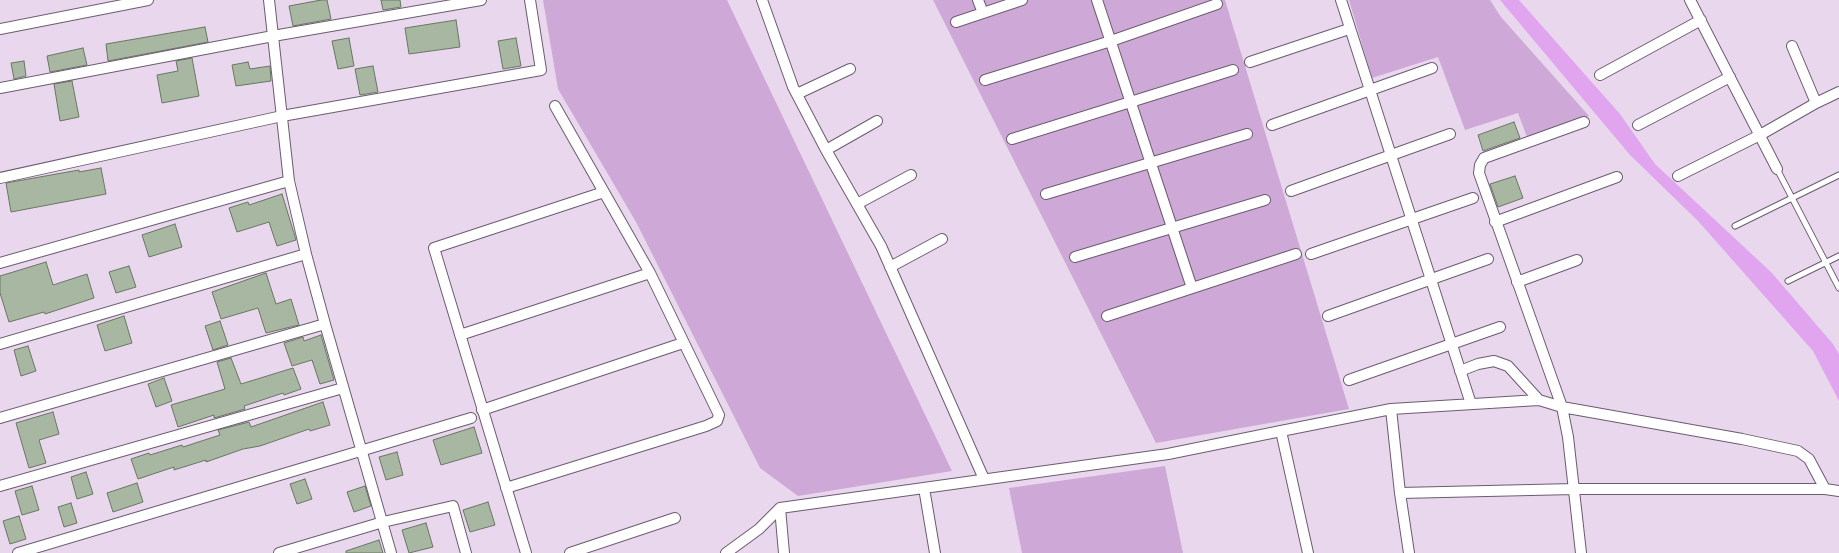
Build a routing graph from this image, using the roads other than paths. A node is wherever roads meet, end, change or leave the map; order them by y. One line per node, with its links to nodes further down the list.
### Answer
1 (148, 0): 15 (street)
2 (269, 0): 17 (street)
3 (482, 0): 17 (street)
4 (530, 0): 34 (street)
5 (762, 0): 30 (street)
6 (978, 0): 12 (street)
7 (1022, 0): 12 (street)
8 (1098, 0): 18 (street)
9 (1341, 0): 16 (street)
10 (1690, 0): 13 (street)
11 (1217, 4): 18 (street)
12 (983, 13): 14 (street)
13 (1701, 20): 24 (street); 25 (street)
14 (956, 22)
15 (0, 29)
16 (1349, 29): 20 (street); 28 (street)
17 (273, 36): 27 (street); 34 (street)
18 (1111, 41): 26 (street); 31 (street)
19 (1792, 46): 32 (street)
20 (1250, 62)
21 (1432, 68): 28 (street)
22 (850, 69): 30 (street)
23 (1233, 70): 31 (street)
24 (1600, 75)
25 (1730, 77): 38 (street); 41 (street)
26 (985, 80)
27 (0, 88)
28 (1369, 91): 37 (street); 44 (street)
29 (1839, 92): 32 (street)
30 (797, 94): 43 (street)
31 (1131, 101): 42 (street); 45 (street)
32 (1816, 103): 41 (street)
33 (555, 106): 54 (street)
34 (282, 116): 50 (street); 52 (street)
35 (877, 122): 43 (street)
36 (1584, 122): 61 (street)
37 (1272, 125)
38 (1638, 125)
39 (1247, 134): 45 (street)
40 (1450, 134): 44 (street)
41 (1760, 135): 46 (street); 49 (street)
42 (1012, 140)
43 (826, 150): 59 (street)
44 (1390, 156): 53 (street); 60 (street)
45 (1152, 163): 55 (street); 63 (street)
46 (1777, 170): 57 (lane)
47 (911, 175): 59 (street)
48 (1839, 175): 57 (lane)
49 (1678, 176)
50 (0, 178)
51 (1617, 178): 61 (street)
52 (289, 181): 65 (street); 72 (street)
53 (1291, 191)
54 (604, 192): 75 (street); 85 (street)
55 (1046, 194)
56 (1473, 198): 60 (street)
57 (1792, 198): 62 (lane); 73 (lane)
58 (1265, 200): 63 (street)
59 (857, 204): 74 (street)
60 (1411, 219): 67 (street); 76 (street)
61 (1495, 222): 78 (street)
62 (1735, 226)
63 (1172, 228): 69 (street); 79 (street)
64 (942, 239): 74 (street)
65 (306, 254): 83 (street); 87 (street)
66 (1296, 254): 79 (street)
67 (1311, 254)
68 (1839, 256): 73 (lane)
69 (1075, 257)
70 (1488, 259): 76 (street)
71 (1577, 260): 78 (street)
72 (0, 263)
73 (1826, 263): 77 (lane); 80 (lane)
74 (890, 267): 101 (street)
75 (650, 273): 85 (street); 86 (street)
76 (1431, 280): 82 (street); 88 (street)
77 (1788, 281)
78 (1517, 282): 94 (street)
79 (1192, 288): 81 (street)
80 (1839, 288)
81 (1107, 316)
82 (1328, 316)
83 (325, 324): 91 (street); 97 (street)
84 (1500, 327): 88 (street)
85 (460, 335): 95 (street)
86 (683, 343): 95 (street); 103 (street)
87 (0, 344)
88 (1451, 344): 89 (street); 90 (street)
89 (1460, 371): 92 (street); 93 (street)
90 (1349, 380)
91 (343, 388): 100 (street); 102 (street)
92 (1539, 400): 93 (street); 94 (street)
93 (1471, 404): 96 (street)
94 (1562, 407): 105 (street); 106 (street)
95 (482, 410): 103 (street)
96 (1391, 410): 99 (street); 108 (street)
97 (0, 418)
98 (472, 418): 100 (street)
99 (1280, 431): 101 (street); 121 (street)
100 (361, 452): 111 (street); 112 (street)
101 (984, 480): 104 (street)
102 (0, 486)
103 (506, 488): 116 (street)
104 (924, 488): 109 (street); 120 (street)
105 (1574, 489): 106 (street); 108 (street); 123 (street)
106 (1825, 489): 107 (street)
107 (1839, 491)
108 (1400, 493): 122 (street)
109 (780, 508): 118 (street); 119 (street)
110 (676, 518): 117 (street)
111 (383, 522): 113 (street); 114 (street); 115 (street)
112 (18, 553)
113 (279, 553)
114 (391, 553)
115 (466, 553)
116 (526, 553)
117 (570, 553)
118 (726, 553)
119 (784, 553)
120 (935, 553)
121 (1308, 553)
122 (1409, 553)
123 (1581, 553)

